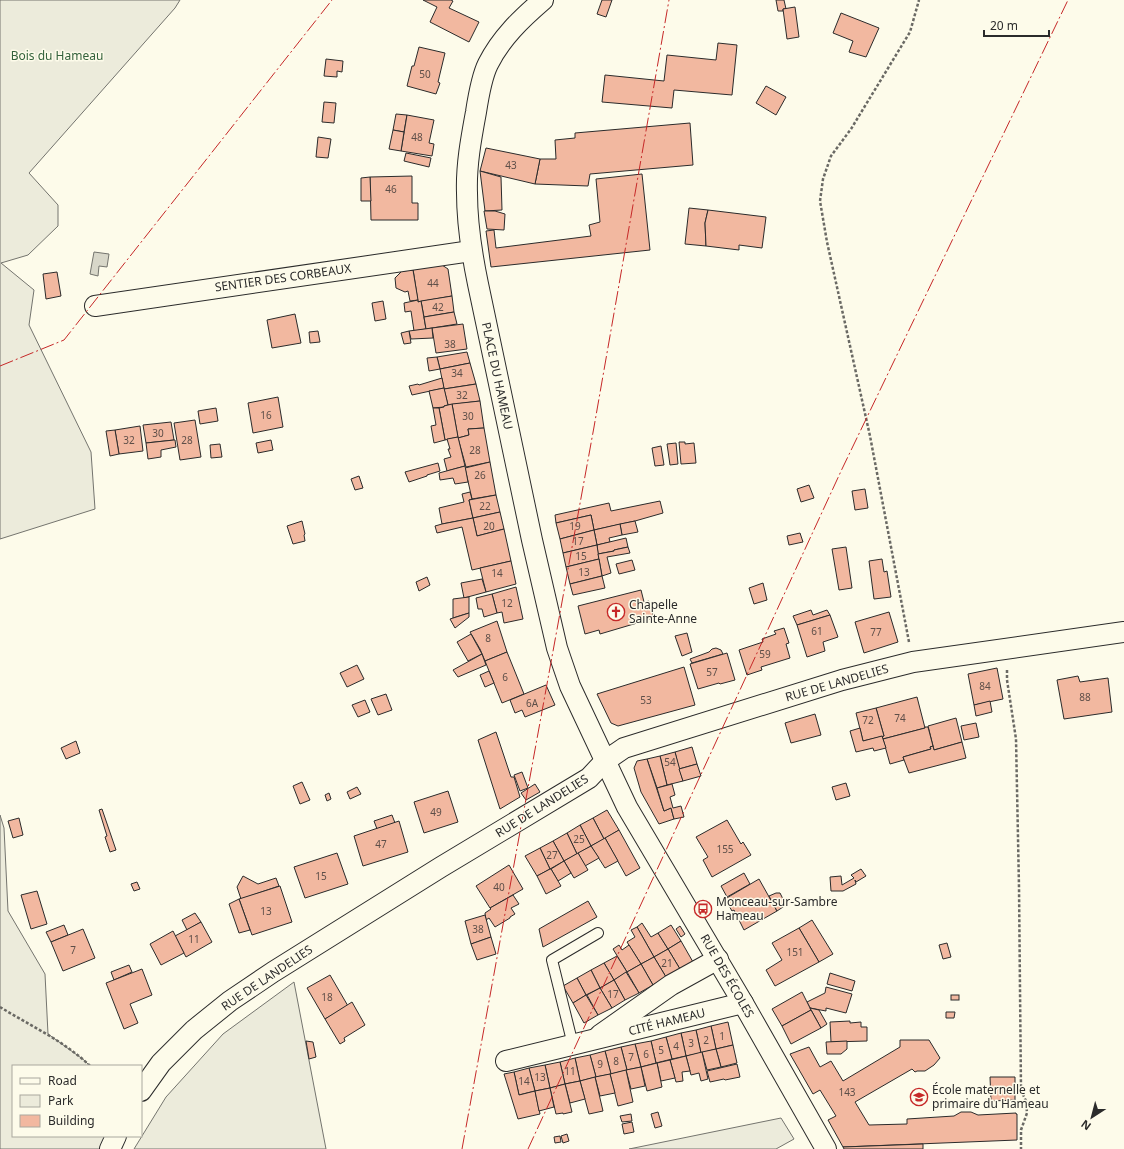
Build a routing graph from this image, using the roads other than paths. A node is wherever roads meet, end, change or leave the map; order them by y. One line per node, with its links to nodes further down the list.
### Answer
1 (543, 0): 2 (street, PLACE DU HAMEAU)
2 (472, 251): 3 (street, SENTIER DES CORBEAUX); 5 (street, PLACE DU HAMEAU)
3 (95, 306)
4 (1124, 632): 5 (street, RUE DE LANDELIES)
5 (605, 761): 7 (street, RUE DES ÉCOLES); 11 (street, RUE DE LANDELIES)
6 (598, 933): 9 (lane)
7 (718, 959): 8 (street, RUE DES ÉCOLES); 9 (street, CITÉ HAMEAU)
8 (743, 1003): 9 (street, CITÉ HAMEAU); 14 (street, RUE DES ÉCOLES)
9 (582, 1043): 10 (street, CITÉ HAMEAU)
10 (506, 1061)
11 (142, 1091)
12 (116, 1137): 13 (street)
13 (110, 1149)
14 (826, 1149)

